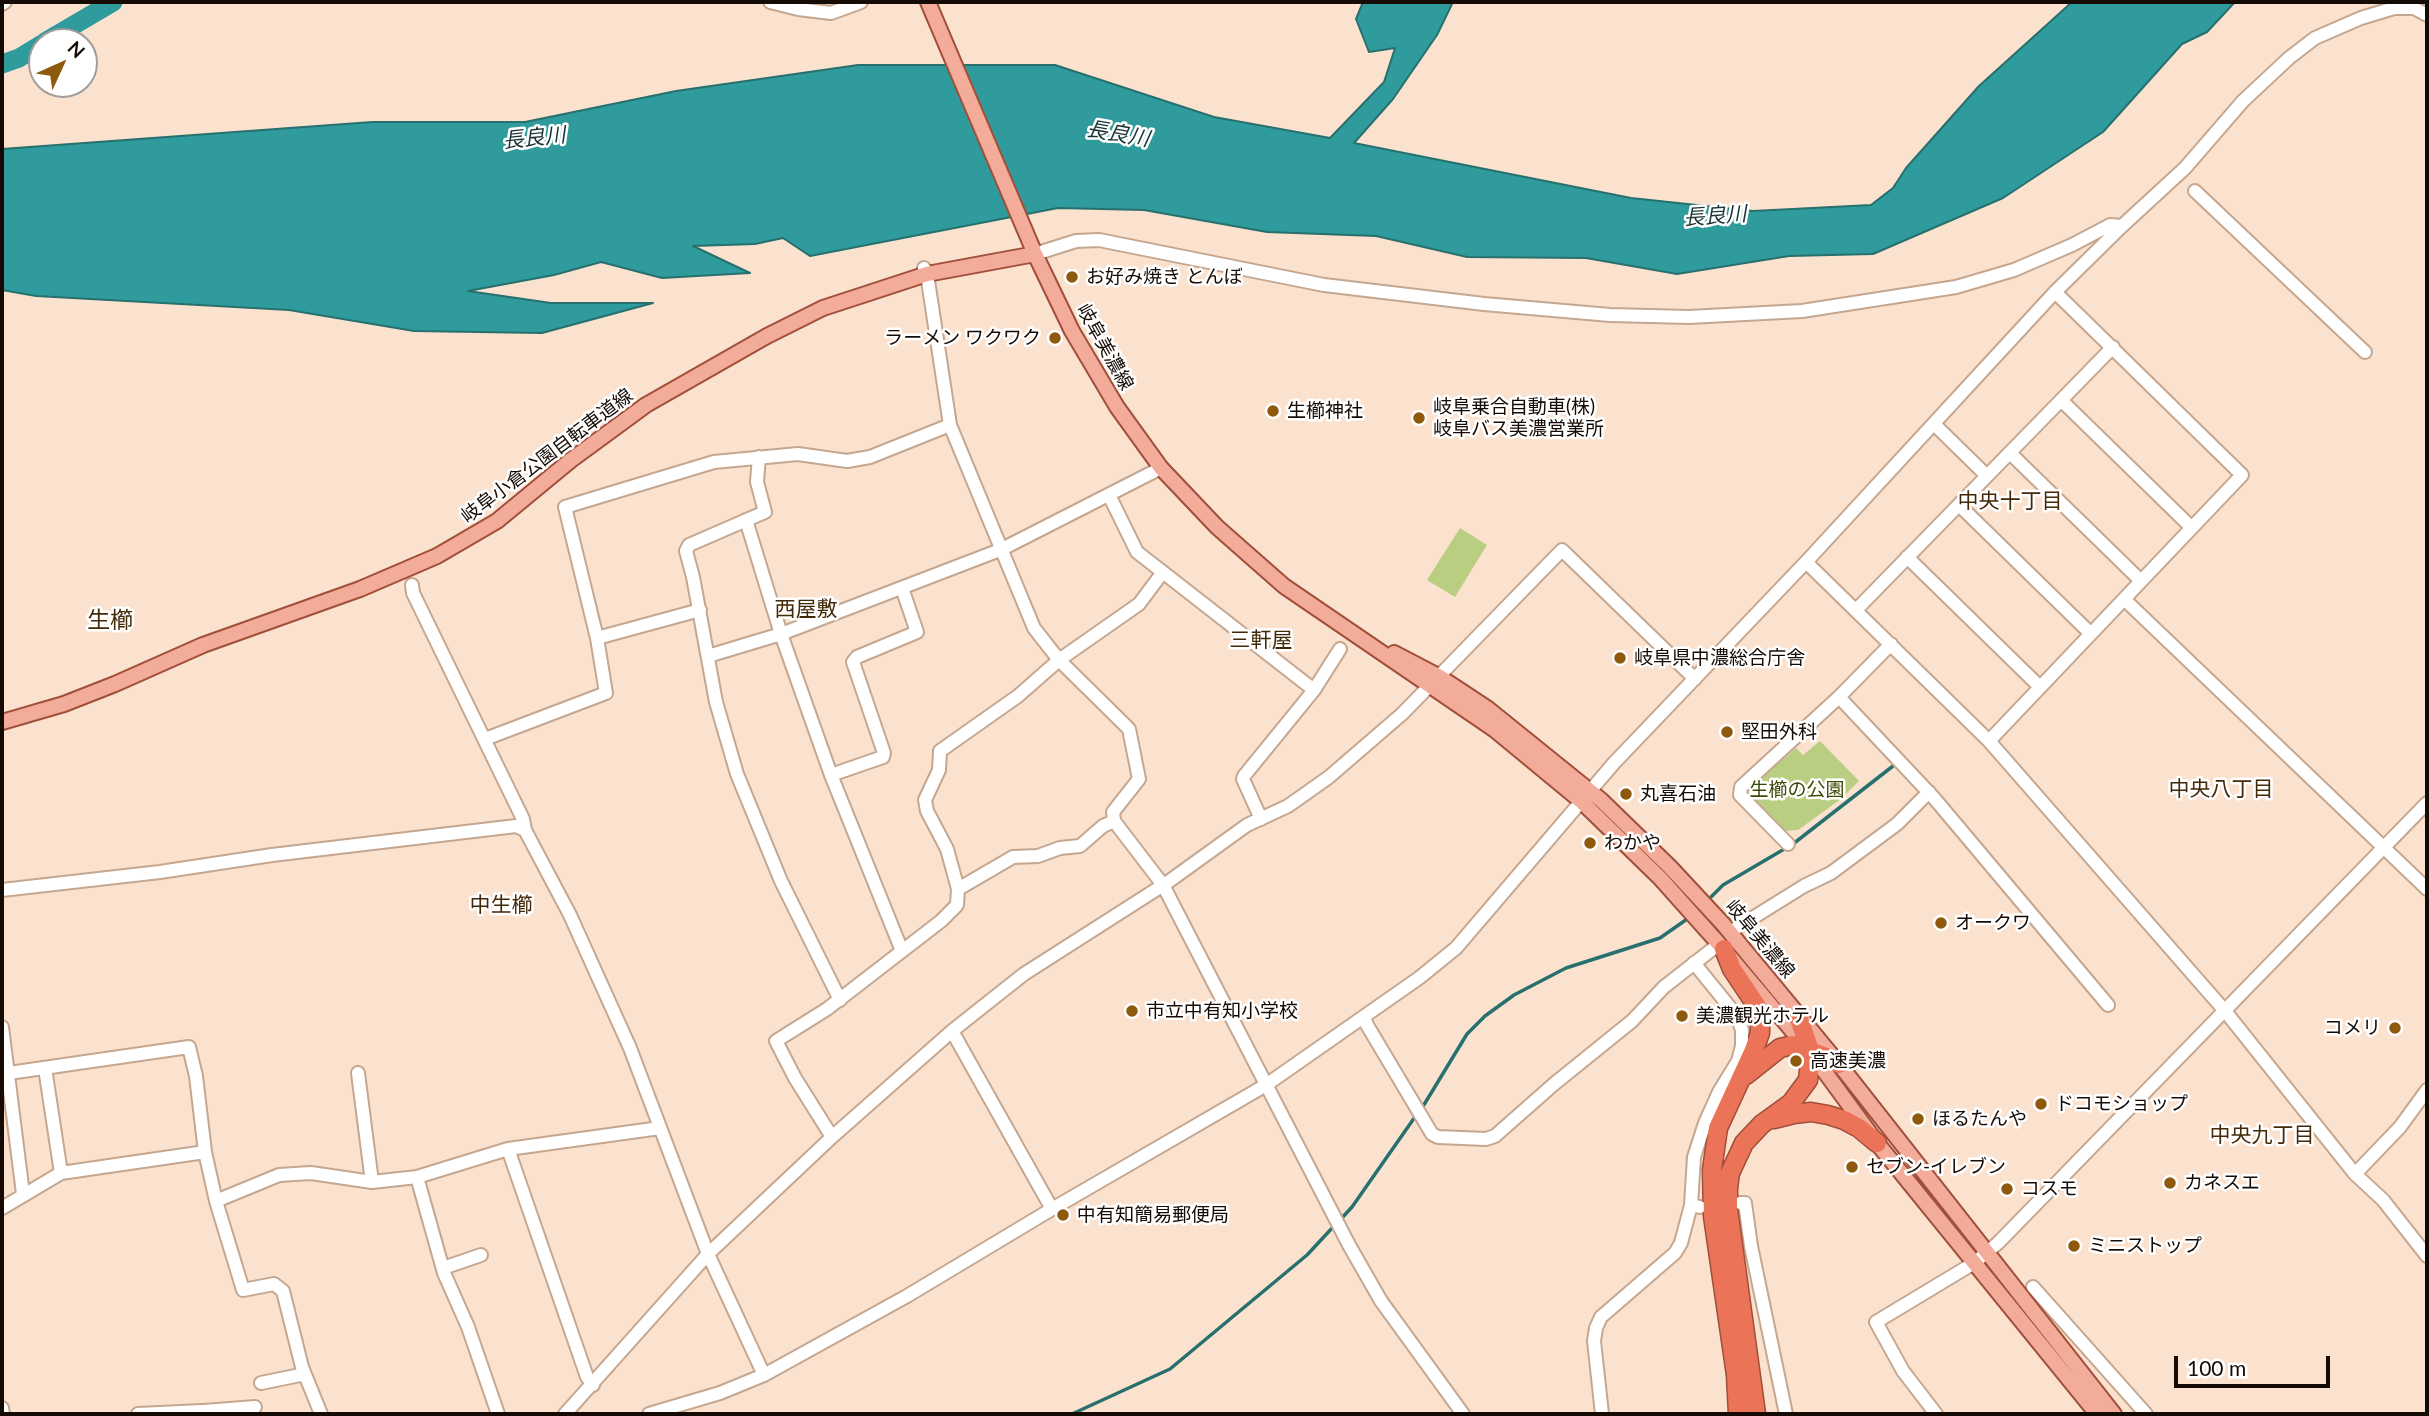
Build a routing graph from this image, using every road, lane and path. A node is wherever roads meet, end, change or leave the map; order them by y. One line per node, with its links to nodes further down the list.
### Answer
1 (770, 2): 2 (street)
2 (861, 2)
3 (928, 2): 7 (main road, 岐阜美濃線)
4 (2427, 15): 6 (street)
5 (2195, 191): 11 (street)
6 (2122, 226): 7 (street); 9 (street)
7 (1035, 254): 8 (main road, 岐阜小倉公園自転車道線); 17 (main road, 岐阜美濃線)
8 (925, 271): 14 (street); 45 (main road, 岐阜小倉公園自転車道線)
9 (2055, 292): 10 (street); 13 (street)
10 (2113, 347): 12 (street); 22 (street)
11 (2365, 352)
12 (2062, 400): 15 (street); 22 (street)
13 (1934, 424): 18 (street); 25 (street)
14 (950, 425): 16 (street); 23 (street)
15 (2010, 453): 18 (street); 27 (street)
16 (759, 457): 21 (street); 35 (street)
17 (1161, 468): 19 (street); 41 (main road, 岐阜美濃線)
18 (1987, 476): 20 (street)
19 (1109, 495): 23 (street); 26 (street)
20 (1959, 505): 24 (street); 34 (street)
21 (746, 520): 31 (street); 33 (street)
22 (2192, 528): 27 (street)
23 (1000, 550): 29 (street); 39 (street)
24 (1907, 557): 32 (street); 42 (street)
25 (1806, 562): 32 (street); 40 (street)
26 (1163, 572): 39 (street); 43 (street)
27 (2141, 582): 30 (street)
28 (412, 585): 46 (street)
29 (902, 587): 33 (street); 48 (street)
30 (2124, 599): 34 (street); 56 (street)
31 (700, 610): 35 (street); 38 (street)
32 (1856, 610): 36 (street)
33 (781, 634): 38 (street); 48 (street)
34 (2091, 634): 42 (street)
35 (597, 638): 46 (street)
36 (1891, 644): 44 (street); 47 (street)
37 (1340, 649): 43 (street)
38 (708, 656): 64 (street)
39 (1059, 660): 53 (street); 58 (street)
40 (1695, 679): 41 (street); 50 (street)
41 (1435, 682): 50 (main road, 岐阜美濃線); 52 (street)
42 (2040, 687): 47 (street)
43 (1314, 690): 52 (street)
44 (1839, 697): 49 (street); 55 (street)
45 (2, 722)
46 (485, 739): 54 (street)
47 (1989, 741): 66 (street)
48 (831, 775): 62 (street)
49 (1929, 792): 61 (street); 65 (street)
50 (1585, 796): 61 (main road, 岐阜美濃線); 61 (main road, 岐阜美濃線); 68 (street)
51 (2427, 803): 56 (street)
52 (1261, 819): 57 (street)
53 (1114, 821): 57 (street); 58 (street)
54 (525, 830): 60 (street); 80 (street)
55 (1788, 844)
56 (2384, 847): 59 (street); 66 (street)
57 (1163, 885): 70 (street); 77 (street)
58 (958, 889): 62 (street)
59 (2427, 889)
60 (2, 890)
61 (1724, 942): 63 (street); 67 (main road, 岐阜美濃線); 71 (main road, 岐阜美濃線); 76 (highway)
62 (902, 951): 64 (street)
63 (1694, 963): 68 (street); 116 (street)
64 (840, 1000): 81 (street)
65 (2108, 1005)
66 (2225, 1011): 86 (street); 94 (street)
67 (1798, 1016): 71 (highway); 72 (main road, 岐阜美濃線)
68 (1364, 1017): 77 (street)
69 (2, 1027): 75 (street)
70 (952, 1031): 81 (street); 93 (street)
71 (1811, 1053): 72 (highway); 76 (highway); 79 (highway); 82 (main road, 岐阜美濃線)
72 (1839, 1064): 94 (main road, 岐阜美濃線)
73 (45, 1068): 75 (street); 84 (street); 85 (street)
74 (358, 1073): 88 (street)
75 (6, 1074): 89 (street)
76 (1739, 1082): 103 (highway)
77 (1266, 1085): 93 (street); 115 (street)
78 (2427, 1090): 86 (street)
79 (1762, 1124): 82 (highway); 103 (highway)
80 (660, 1128): 83 (street); 96 (street)
81 (832, 1137): 96 (street)
82 (1877, 1143): 98 (main road, 岐阜美濃線)
83 (508, 1149): 87 (street); 105 (street)
84 (205, 1152): 85 (street); 90 (street)
85 (61, 1174): 89 (street)
86 (2355, 1174): 97 (street)
87 (417, 1177): 88 (street); 99 (street)
88 (372, 1182): 90 (street)
89 (23, 1194): 92 (street)
90 (216, 1201): 101 (street)
91 (1740, 1203): 119 (street)
92 (2, 1208)
93 (1052, 1209): 102 (street)
94 (1986, 1253): 98 (street); 122 (main road, 岐阜美濃線)
95 (481, 1255): 99 (street)
96 (708, 1255): 102 (street); 105 (street)
97 (2427, 1256)
98 (1973, 1263): 120 (street); 121 (main road, 岐阜美濃線)
99 (443, 1268): 112 (street)
100 (2033, 1287): 123 (street)
101 (305, 1374): 104 (street); 111 (street)
102 (764, 1375): 114 (street)
103 (1744, 1376): 117 (highway); 118 (highway)
104 (261, 1383)
105 (593, 1385): 113 (street)
106 (255, 1407): 108 (street)
107 (2, 1408): 109 (street)
108 (204, 1413): 110 (street)
109 (3, 1414)
110 (138, 1414)
111 (321, 1414)
112 (498, 1414)
113 (565, 1414)
114 (649, 1414)
115 (1463, 1414)
116 (1602, 1414)
117 (1741, 1414)
118 (1758, 1414)
119 (1786, 1414)
120 (1937, 1414)
121 (2097, 1414)
122 (2114, 1414)
123 (2146, 1414)

